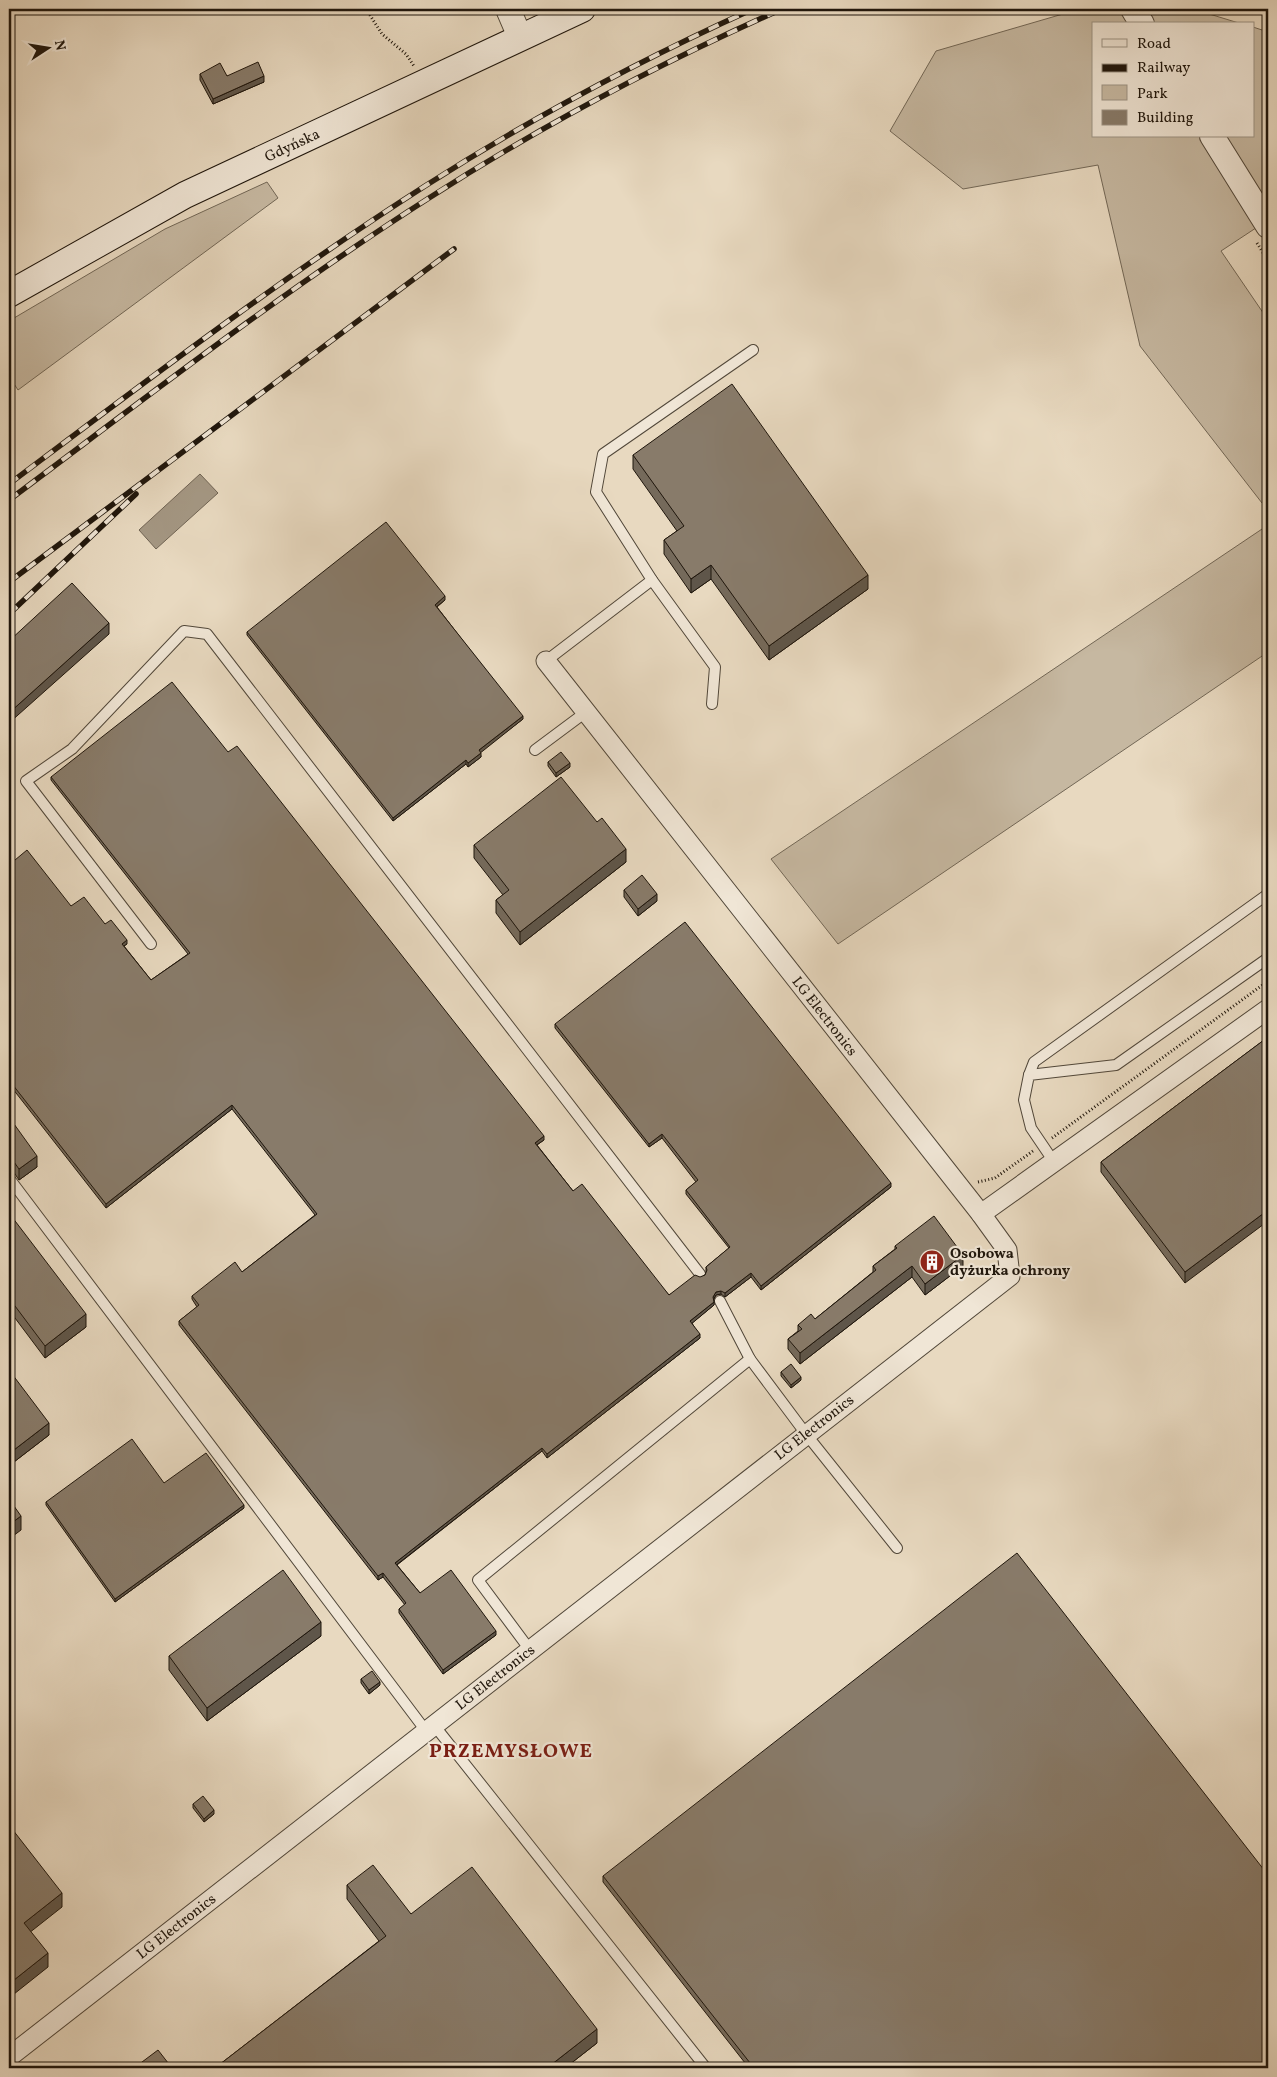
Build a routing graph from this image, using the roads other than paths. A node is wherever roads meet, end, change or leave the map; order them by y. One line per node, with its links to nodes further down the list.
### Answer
1 (508, 9): 5 (street)
2 (582, 9): 5 (main road, Gdyńska)
3 (1133, 9): 4 (street)
4 (1141, 22)
5 (520, 37): 8 (main road, Gdyńska)
6 (1213, 138): 7 (street)
7 (1268, 226)
8 (9, 294)
9 (753, 350): 10 (lane)
10 (652, 580): 11 (lane); 12 (lane)
11 (546, 661): 13 (street, LG Electronics)
12 (712, 704)
13 (586, 712): 14 (lane); 22 (street, LG Electronics)
14 (535, 750)
15 (1268, 894): 19 (lane)
16 (151, 944): 23 (lane)
17 (1268, 958): 19 (lane)
18 (1268, 1009): 20 (street)
19 (1029, 1075): 20 (lane)
20 (1054, 1162): 22 (street)
21 (9, 1178): 29 (lane)
22 (981, 1214): 26 (street, LG Electronics)
23 (700, 1274)
24 (720, 1301): 25 (lane)
25 (750, 1359): 26 (lane); 28 (lane)
26 (806, 1434): 27 (lane); 28 (street, LG Electronics)
27 (897, 1548)
28 (530, 1650): 29 (street, LG Electronics)
29 (430, 1728): 30 (street, LG Electronics); 31 (lane)
30 (9, 2057)
31 (706, 2068)

